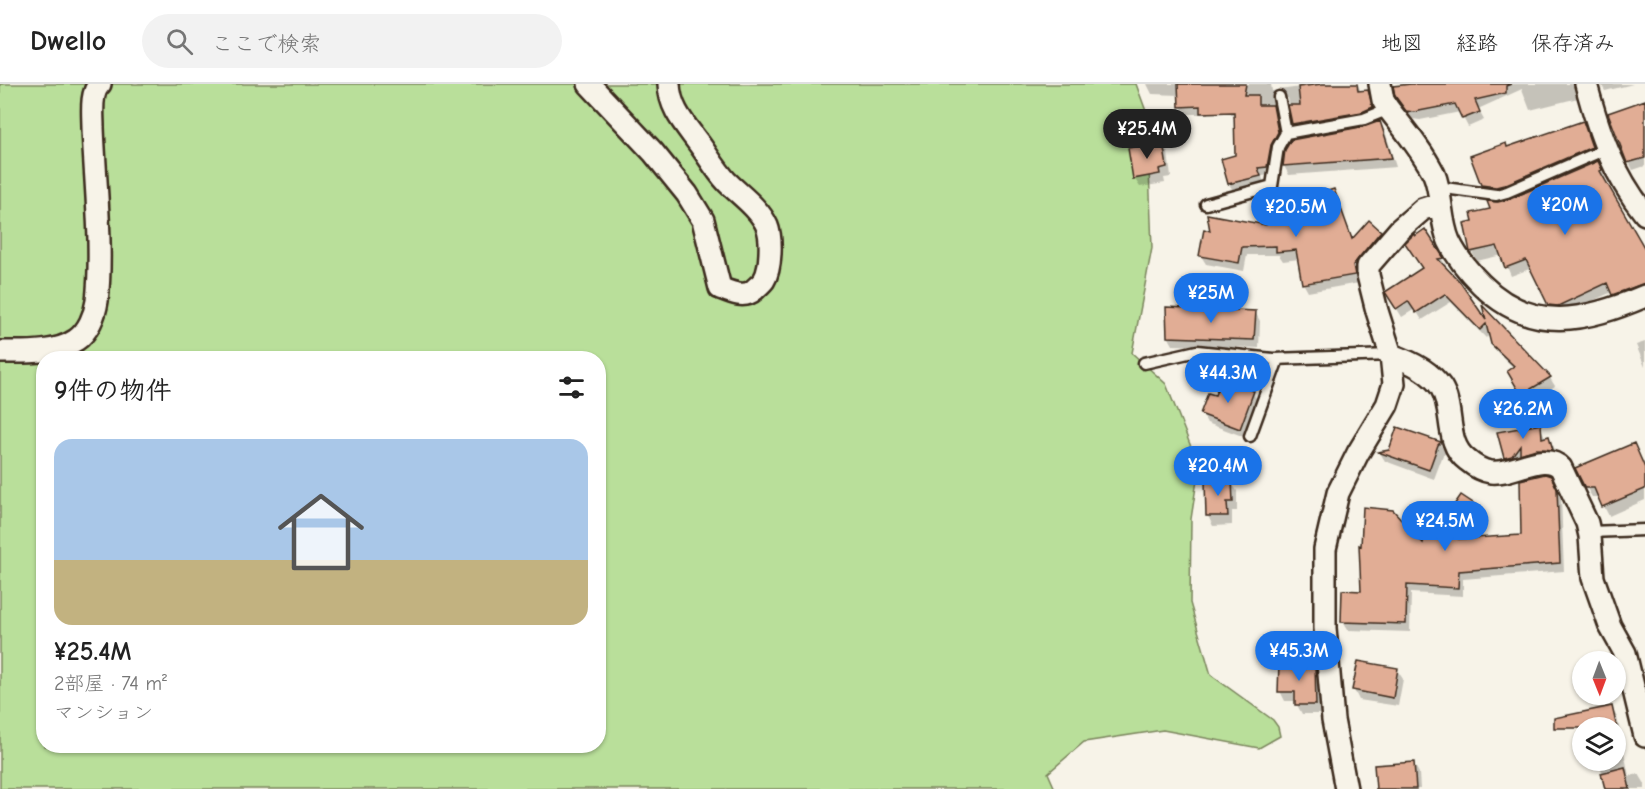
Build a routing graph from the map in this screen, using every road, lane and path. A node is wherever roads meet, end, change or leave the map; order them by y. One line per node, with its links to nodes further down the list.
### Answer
1 (100, 84): 14 (street)
2 (589, 84): 3 (street)
3 (669, 84)
4 (1380, 84): 7 (street)
5 (1586, 84): 9 (street)
6 (1280, 97): 8 (lane)
7 (1389, 109): 8 (lane); 10 (street)
8 (1286, 133): 11 (lane)
9 (1606, 149): 10 (lane); 12 (street)
10 (1438, 196): 13 (street); 15 (street)
11 (1206, 204)
12 (1645, 214)
13 (1645, 296)
14 (0, 352)
15 (1391, 355): 16 (lane); 20 (street); 22 (street)
16 (1278, 359): 17 (lane); 18 (lane)
17 (1144, 363)
18 (1250, 436)
19 (1645, 530): 20 (lane)
20 (1589, 532): 21 (street)
21 (1645, 736)
22 (1346, 789)

